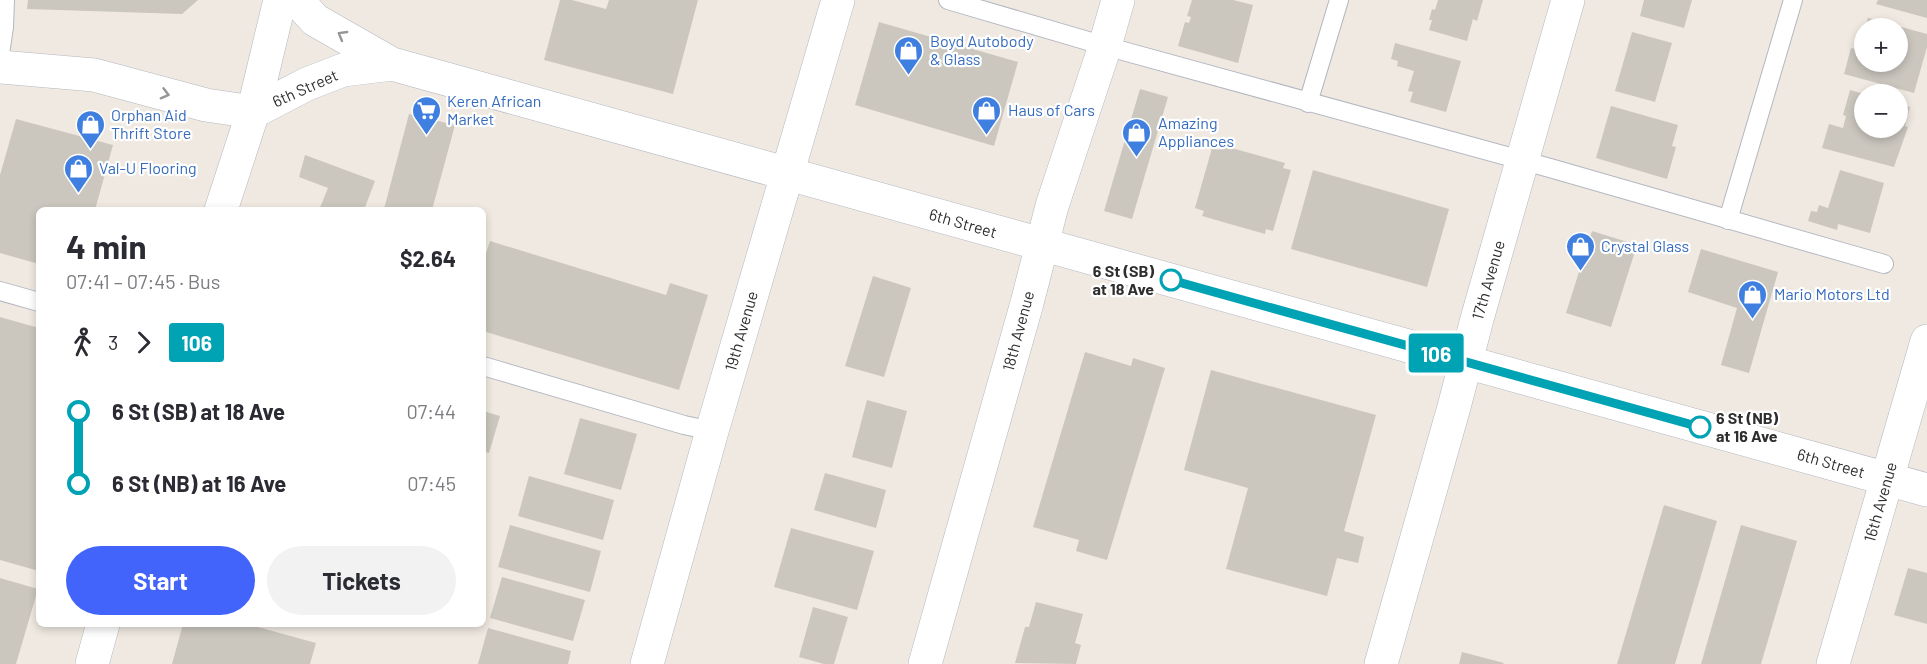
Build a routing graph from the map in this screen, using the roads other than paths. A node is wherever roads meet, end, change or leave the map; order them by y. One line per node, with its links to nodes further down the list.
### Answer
1 (5, 0): 11 (lane)
2 (280, 0): 15 (street)
3 (297, 0): 12 (street, one-way to 3)
4 (838, 0): 17 (street, 19th Avenue)
5 (948, 0): 10 (lane)
6 (1118, 0): 10 (street, 18th Avenue)
7 (1339, 0): 14 (lane)
8 (1568, 0): 16 (street, 17th Avenue)
9 (1793, 0): 19 (lane)
10 (1105, 46): 14 (lane); 20 (street, 18th Avenue)
11 (0, 54)
12 (392, 64): 15 (street, 6th Street); 17 (street, 6th Street)
13 (0, 67): 15 (street, 6th Street, one-way to 15)
14 (1308, 103): 16 (lane)
15 (253, 112): 18 (street)
16 (1522, 161): 19 (lane); 25 (street, 17th Avenue)
17 (788, 174): 20 (street, 6th Street); 27 (street, 19th Avenue)
18 (222, 207)
19 (1728, 220): 21 (lane)
20 (1041, 245): 25 (street, 6th Street); 33 (street, 18th Avenue)
21 (1884, 264)
22 (0, 291): 23 (lane)
23 (36, 301)
24 (1927, 341): 28 (street, 16th Avenue)
25 (1466, 362): 28 (street, 6th Street); 34 (street, 17th Avenue)
26 (486, 367): 27 (lane)
27 (712, 431): 32 (street, 19th Avenue)
28 (1887, 478): 29 (street, 6th Street); 35 (street, 16th Avenue)
29 (1927, 490)
30 (102, 627): 31 (street)
31 (92, 664)
32 (647, 664)
33 (925, 664)
34 (1382, 664)
35 (1833, 664)

